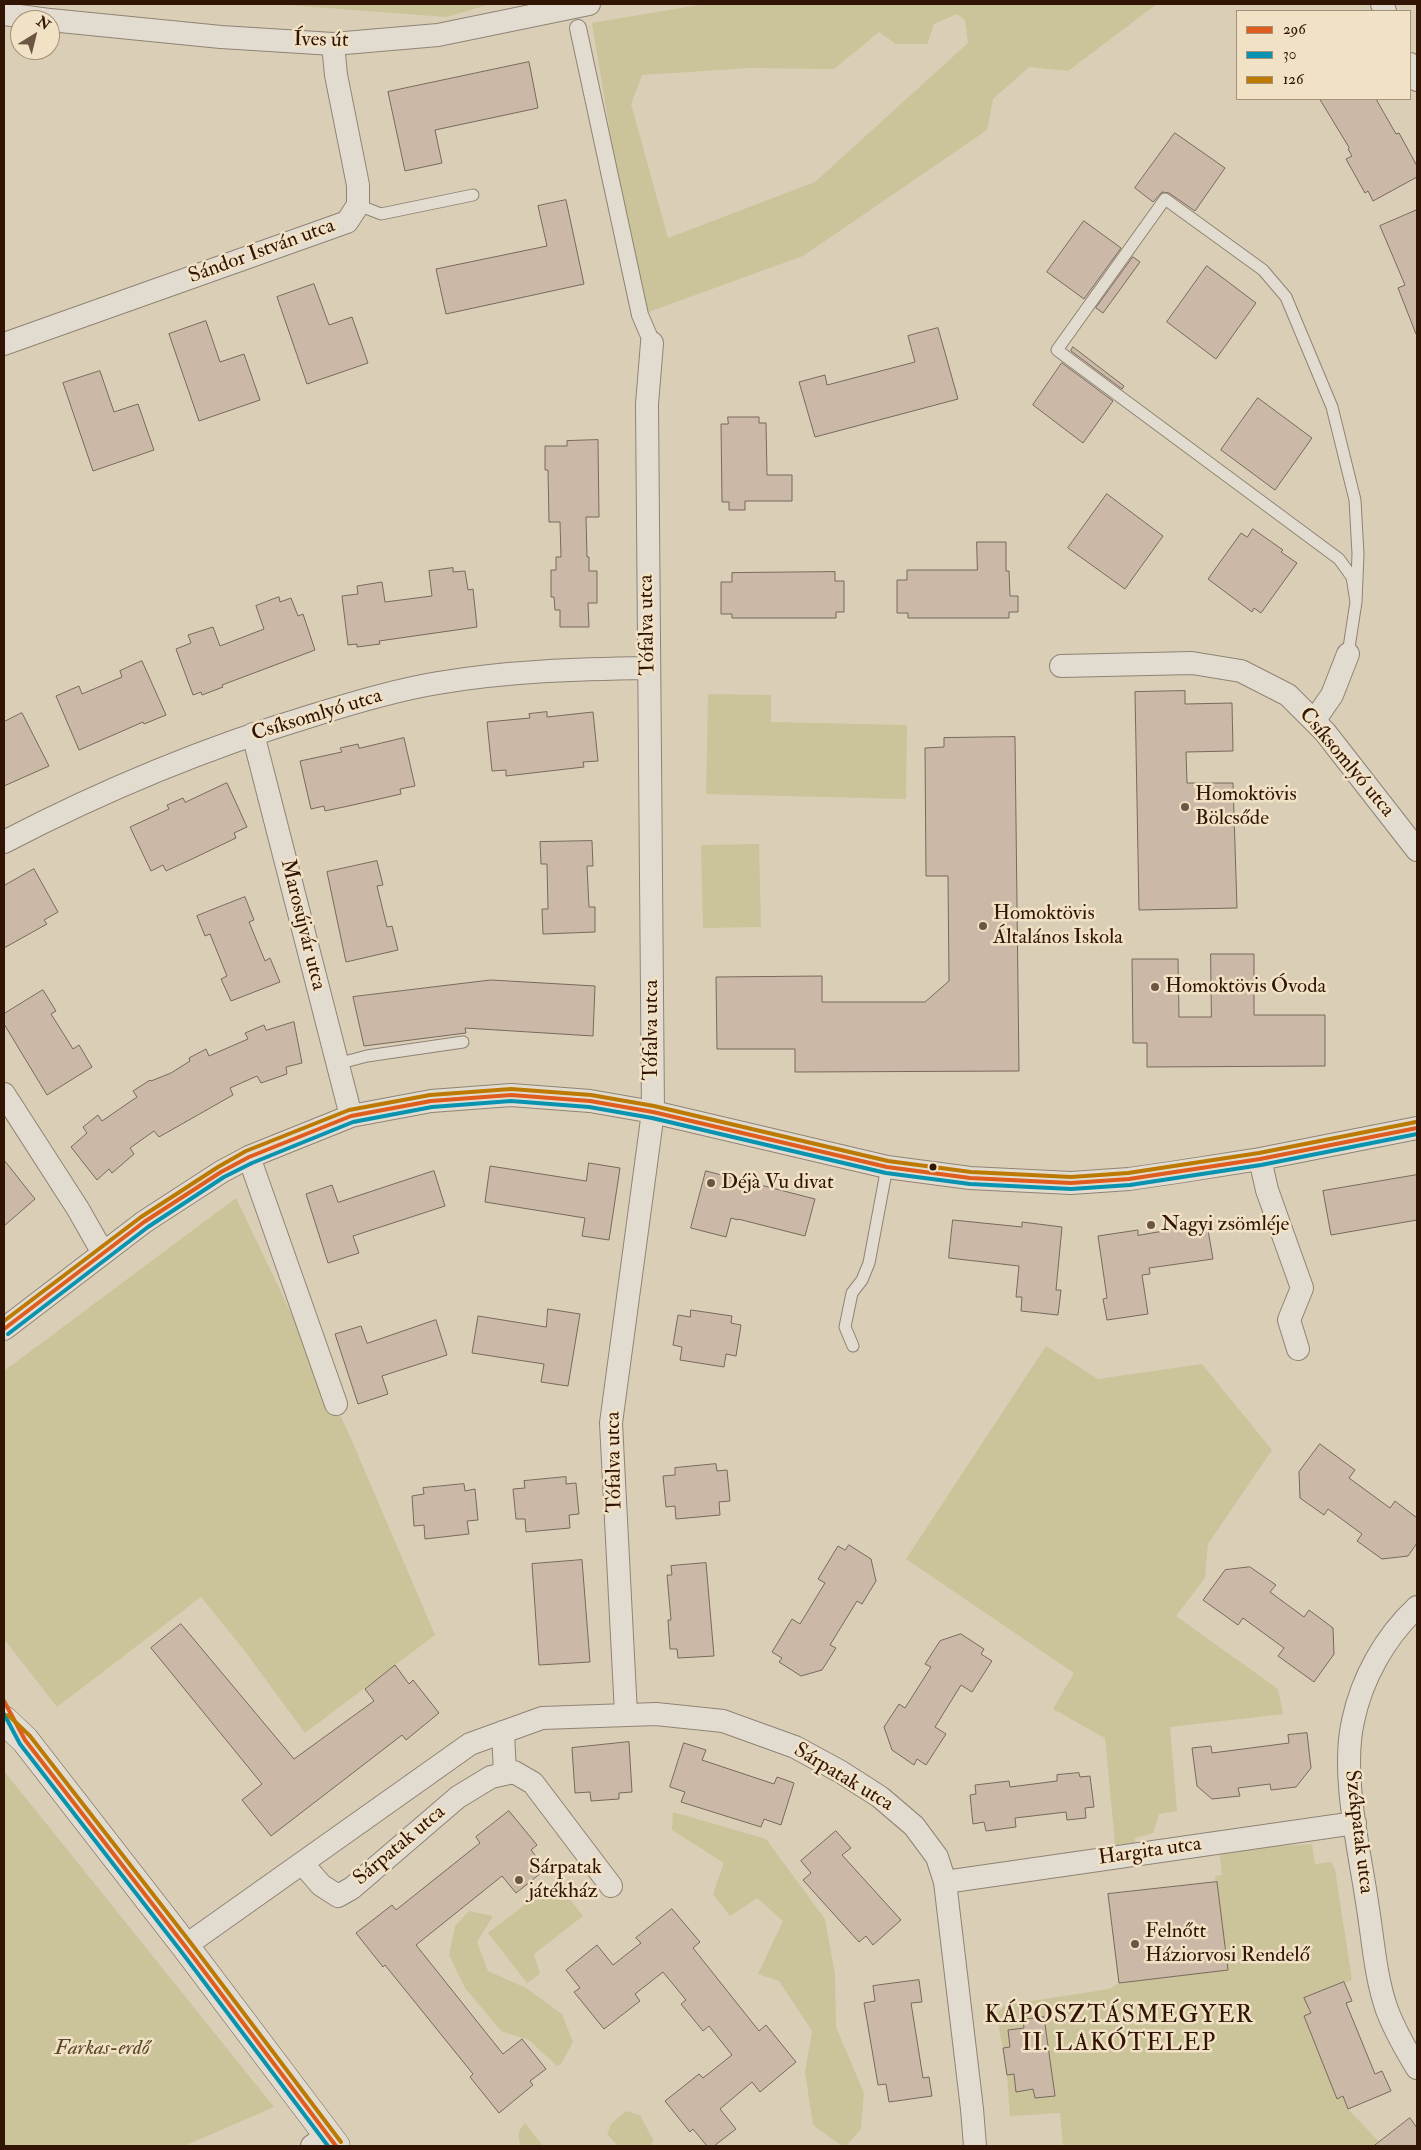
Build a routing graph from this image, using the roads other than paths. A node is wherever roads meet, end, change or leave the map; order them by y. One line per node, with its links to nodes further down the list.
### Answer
1 (589, 4): 4 (street, Íves út)
2 (60, 21): 4 (street, Íves út)
3 (578, 28): 9 (street)
4 (333, 44): 8 (street, Sándor István utca)
5 (1411, 66): 6 (street)
6 (1417, 80)
7 (473, 194): 8 (lane)
8 (358, 205): 10 (street, Sándor István utca)
9 (652, 343): 14 (street, Tófalva utca)
10 (4, 344)
11 (1356, 602): 11 (lane); 12 (lane)
12 (1348, 654): 15 (street)
13 (1061, 666): 15 (street, Csíksomlyó utca)
14 (649, 668): 16 (street, Csíksomlyó utca); 22 (street, Tófalva utca)
15 (1314, 721): 18 (street, Csíksomlyó utca)
16 (253, 734): 17 (street, Csíksomlyó utca); 20 (street, Marosújvár utca)
17 (4, 842)
18 (1417, 850)
19 (463, 1042): 20 (lane)
20 (337, 1064): 23 (street, Marosújvár utca)
21 (4, 1094): 28 (street)
22 (652, 1112): 23 (street); 27 (street); 35 (street, Tófalva utca)
23 (351, 1116): 25 (street)
24 (1417, 1128): 26 (street)
25 (249, 1157): 28 (street); 32 (street)
26 (1260, 1159): 27 (street); 31 (street)
27 (887, 1167): 30 (lane)
28 (103, 1253): 29 (street)
29 (4, 1328)
30 (853, 1346)
31 (1298, 1349)
32 (336, 1404)
33 (1417, 1607): 40 (street, Székpatak utca)
34 (4, 1701): 38 (main road)
35 (626, 1714): 37 (street, Sárpatak utca); 42 (street, Sárpatak utca)
36 (4, 1720): 38 (main road)
37 (503, 1732): 39 (street); 41 (street, Sárpatak utca)
38 (25, 1740): 44 (main road)
39 (505, 1774): 41 (street, Sárpatak utca); 43 (street)
40 (1355, 1823): 42 (street, Hargita utca); 45 (street, Székpatak utca)
41 (302, 1863): 44 (street, Sárpatak utca)
42 (945, 1882): 47 (street, Sárpatak utca)
43 (611, 1886)
44 (185, 1946): 46 (main road)
45 (1417, 2068)
46 (325, 2142)
47 (975, 2146)

